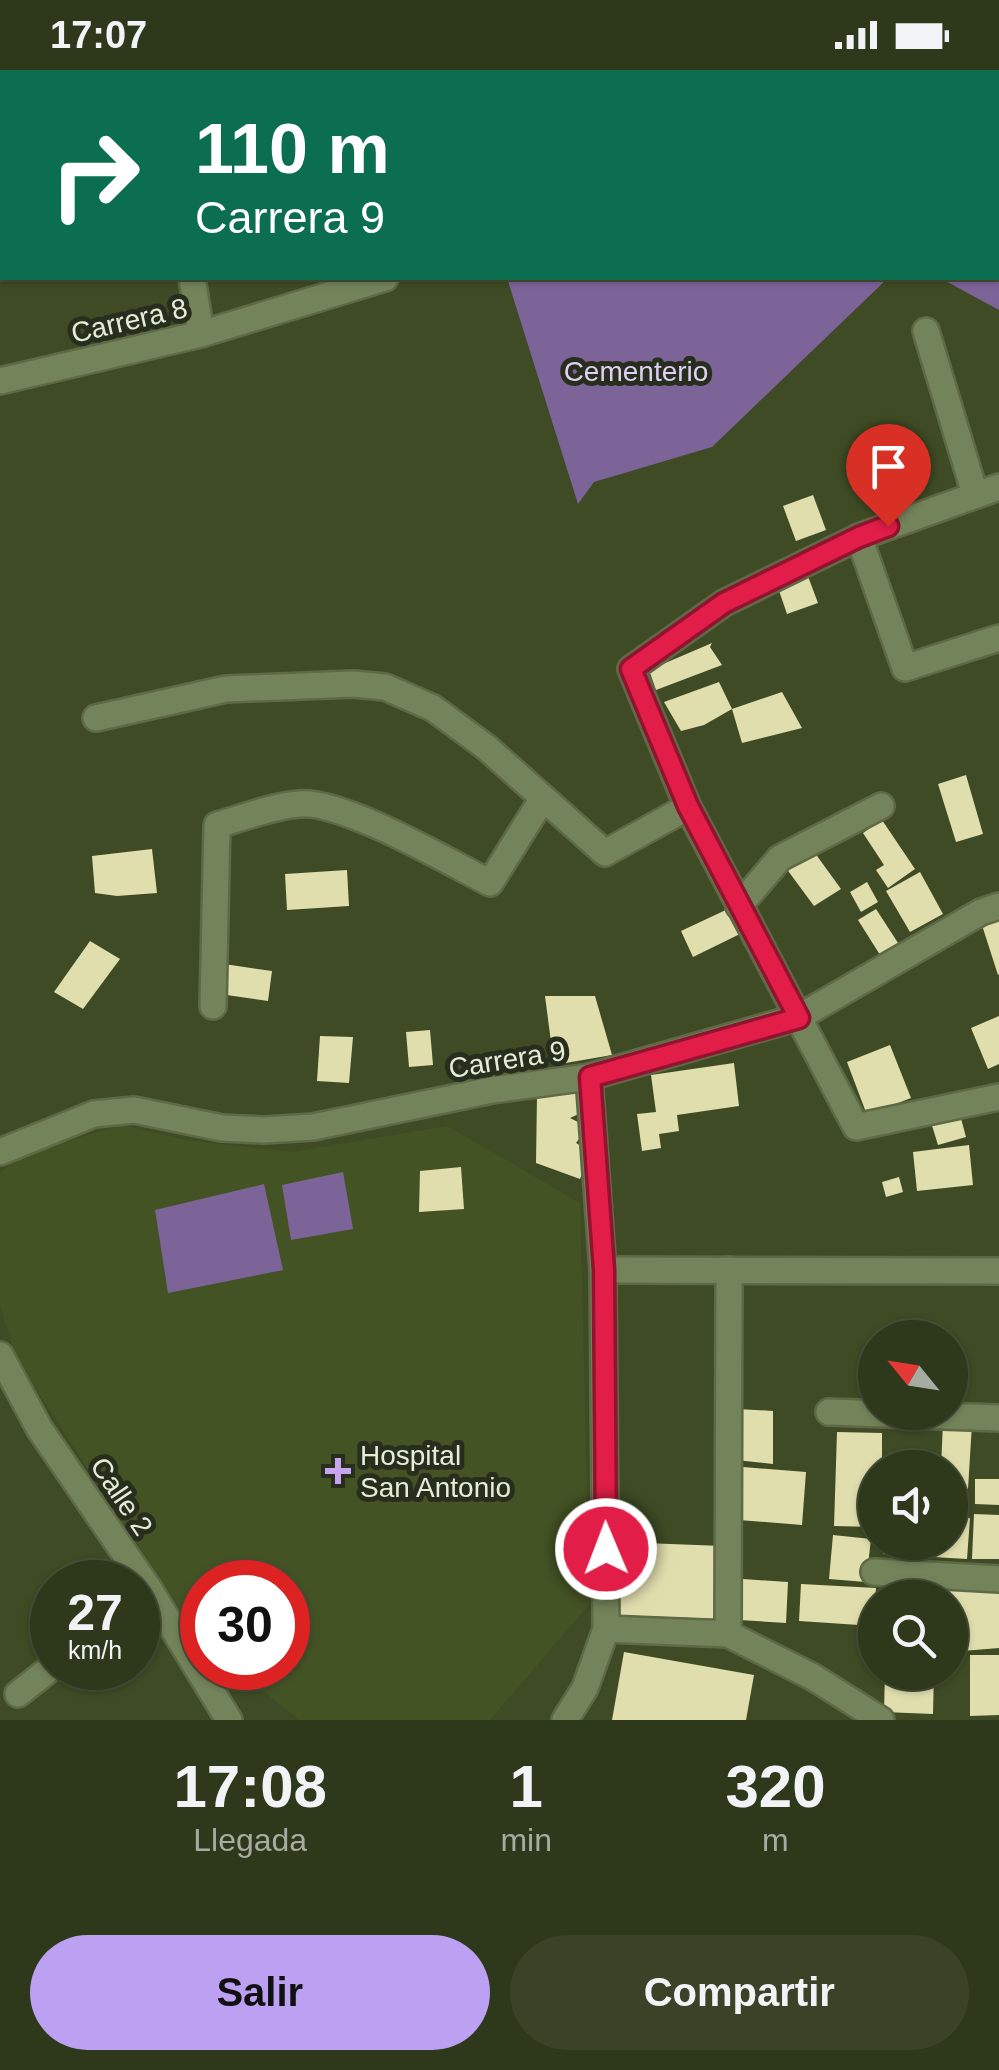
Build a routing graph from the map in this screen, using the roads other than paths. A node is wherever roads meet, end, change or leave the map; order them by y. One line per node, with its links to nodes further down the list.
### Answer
1 (192, 280): 4 (street)
2 (355, 282): 4 (street, Carrera 8)
3 (926, 331): 6 (street)
4 (201, 334): 5 (street, Carrera 8)
5 (0, 381)
6 (987, 490): 7 (street)
7 (859, 537): 8 (street); 11 (street)
8 (999, 638)
9 (96, 718): 10 (street)
10 (543, 798): 11 (street); 15 (street)
11 (688, 806): 13 (street)
12 (881, 806): 13 (street)
13 (738, 906): 16 (street)
14 (999, 906): 16 (street, Carrera 9)
15 (212, 1006)
16 (799, 1018): 17 (street, Carrera 9); 18 (street)
17 (590, 1077): 19 (street, Carrera 9); 20 (street)
18 (999, 1097)
19 (0, 1152)
20 (604, 1270): 21 (street); 30 (street)
21 (728, 1270): 22 (street); 31 (street)
22 (999, 1271)
23 (0, 1356): 26 (street, Calle 2)
24 (828, 1412): 25 (street)
25 (999, 1418)
26 (122, 1560)
27 (874, 1572): 28 (street)
28 (999, 1579)
29 (160, 1619): 34 (street, Calle 2)
30 (606, 1629): 31 (street); 35 (street)
31 (728, 1634): 36 (street)
32 (30, 1684): 33 (street)
33 (18, 1694)
34 (230, 1720)
35 (565, 1720)
36 (880, 1720)

